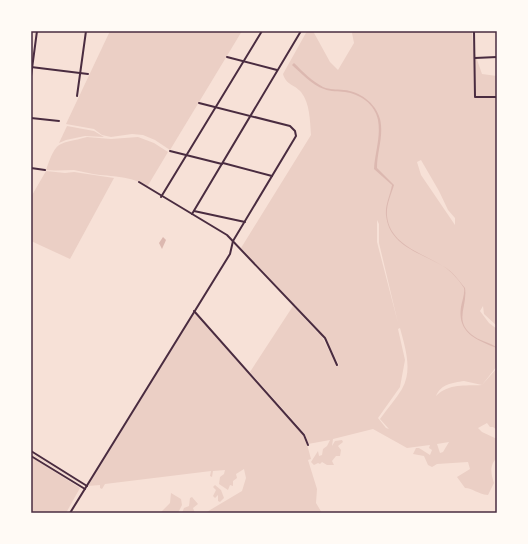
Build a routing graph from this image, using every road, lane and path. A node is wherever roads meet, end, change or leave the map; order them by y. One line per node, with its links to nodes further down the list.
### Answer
1 (37, 31): 10 (street)
2 (86, 31): 12 (street)
3 (262, 31): 9 (street)
4 (301, 31): 11 (street)
5 (474, 31): 8 (street)
6 (227, 57): 9 (street)
7 (497, 57): 8 (street)
8 (475, 58): 16 (street)
9 (243, 62): 11 (street); 18 (street)
10 (32, 67): 12 (street); 14 (street)
11 (277, 70): 19 (street)
12 (81, 73): 13 (street); 15 (street)
13 (88, 74)
14 (31, 76)
15 (78, 96)
16 (497, 97)
17 (199, 103): 18 (street)
18 (216, 108): 19 (street); 23 (street)
19 (250, 116): 24 (street); 27 (street)
20 (31, 118): 21 (street)
21 (59, 121)
22 (170, 151): 23 (street)
23 (187, 155): 24 (street); 29 (street)
24 (222, 164): 27 (street); 30 (street)
25 (31, 168): 26 (street)
26 (45, 170)
27 (272, 176): 32 (street)
28 (139, 182): 29 (street)
29 (161, 197): 31 (street)
30 (194, 211): 31 (street); 32 (street)
31 (192, 214): 33 (street)
32 (245, 222): 33 (street)
33 (233, 241): 34 (street); 35 (street)
34 (194, 311): 36 (street); 39 (street)
35 (337, 365)
36 (308, 446)
37 (31, 451): 39 (street)
38 (31, 456): 40 (street)
39 (87, 486): 40 (street)
40 (85, 489): 41 (street)
41 (70, 513)

